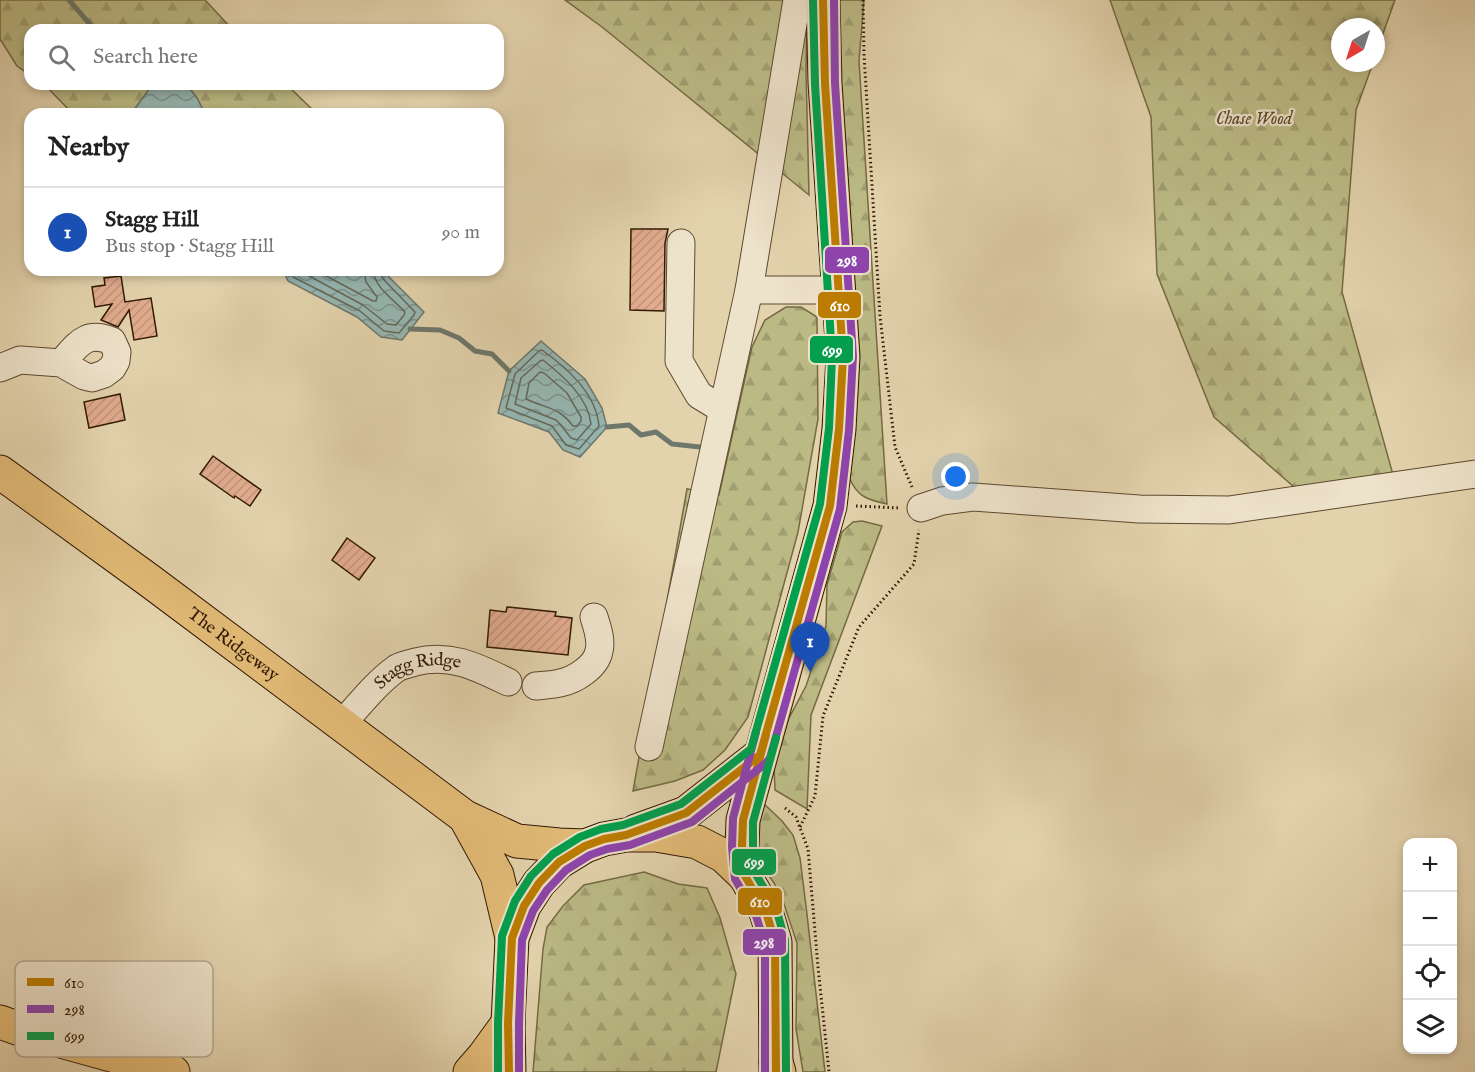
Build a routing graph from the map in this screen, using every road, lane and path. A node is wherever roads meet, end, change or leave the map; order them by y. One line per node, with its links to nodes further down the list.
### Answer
1 (797, 0): 5 (lane)
2 (823, 0): 6 (main road)
3 (863, 0): 13 (path)
4 (681, 243): 9 (lane)
5 (749, 290): 6 (lane); 9 (lane)
6 (839, 290): 12 (main road)
7 (60, 363): 8 (lane)
8 (0, 368)
9 (722, 409): 16 (lane)
10 (0, 472): 15 (main road, The Ridgeway)
11 (1475, 474): 13 (lane)
12 (830, 506): 13 (path); 17 (main road)
13 (921, 508): 20 (path)
14 (594, 617): 15 (lane, Stagg Ridge)
15 (342, 724): 19 (main road, The Ridgeway)
16 (649, 747)
17 (760, 755): 21 (main road); 23 (main road)
18 (785, 808): 20 (path)
19 (465, 817): 22 (main road, The Ridgeway); 24 (main road, The Ridgeway)
20 (800, 827): 33 (path)
21 (626, 835): 22 (main road); 23 (main road)
22 (585, 846): 24 (main road)
23 (745, 876): 29 (main road)
24 (512, 938): 26 (main road)
25 (0, 1022): 27 (main road)
26 (508, 1023): 31 (main road); 32 (main road)
27 (15, 1027)
28 (119, 1057): 30 (main road)
29 (777, 1069)
30 (173, 1072)
31 (470, 1072)
32 (509, 1072)
33 (830, 1072)

